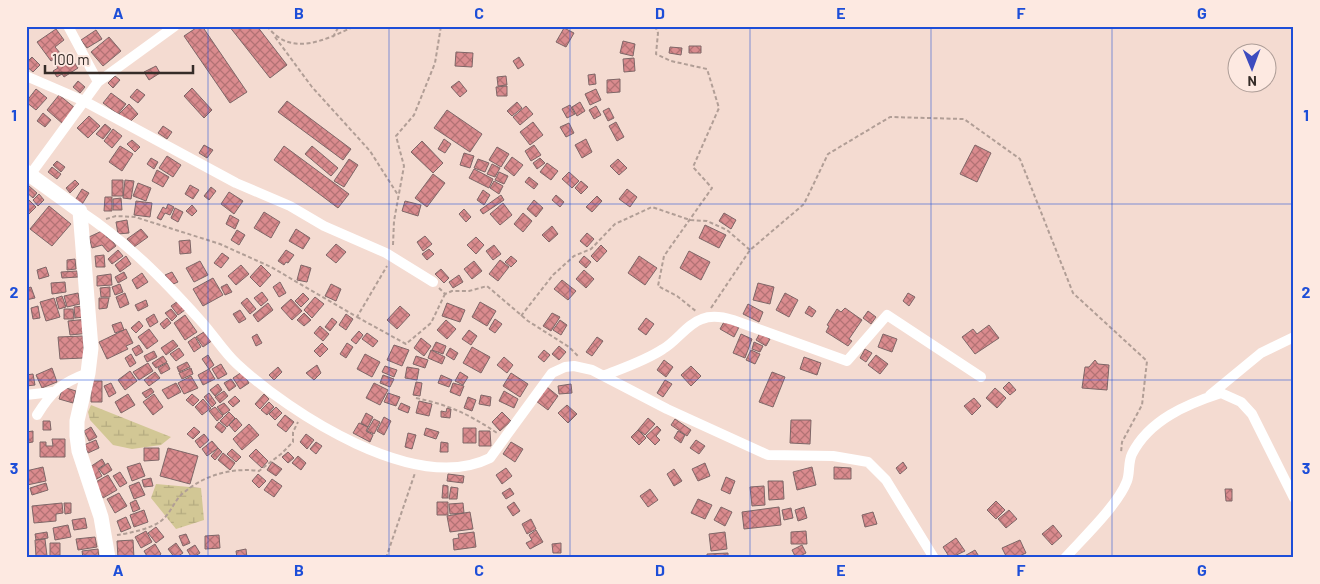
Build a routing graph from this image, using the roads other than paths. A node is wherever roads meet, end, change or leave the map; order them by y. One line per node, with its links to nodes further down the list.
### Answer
1 (68, 26): 4 (street)
2 (175, 26): 4 (street)
3 (26, 76): 5 (street)
4 (98, 82): 5 (street)
5 (84, 101): 6 (street); 8 (street)
6 (28, 173): 7 (street)
7 (80, 211): 10 (street); 11 (street)
8 (432, 282)
9 (1294, 337): 15 (street)
10 (88, 373): 13 (street); 18 (street)
11 (603, 376): 12 (street); 19 (street)
12 (981, 377)
13 (52, 392): 14 (street); 16 (street)
14 (26, 395)
15 (1205, 398): 17 (street); 20 (street)
16 (37, 415)
17 (1294, 498)
18 (108, 558)
19 (934, 558)
20 (1064, 558)

